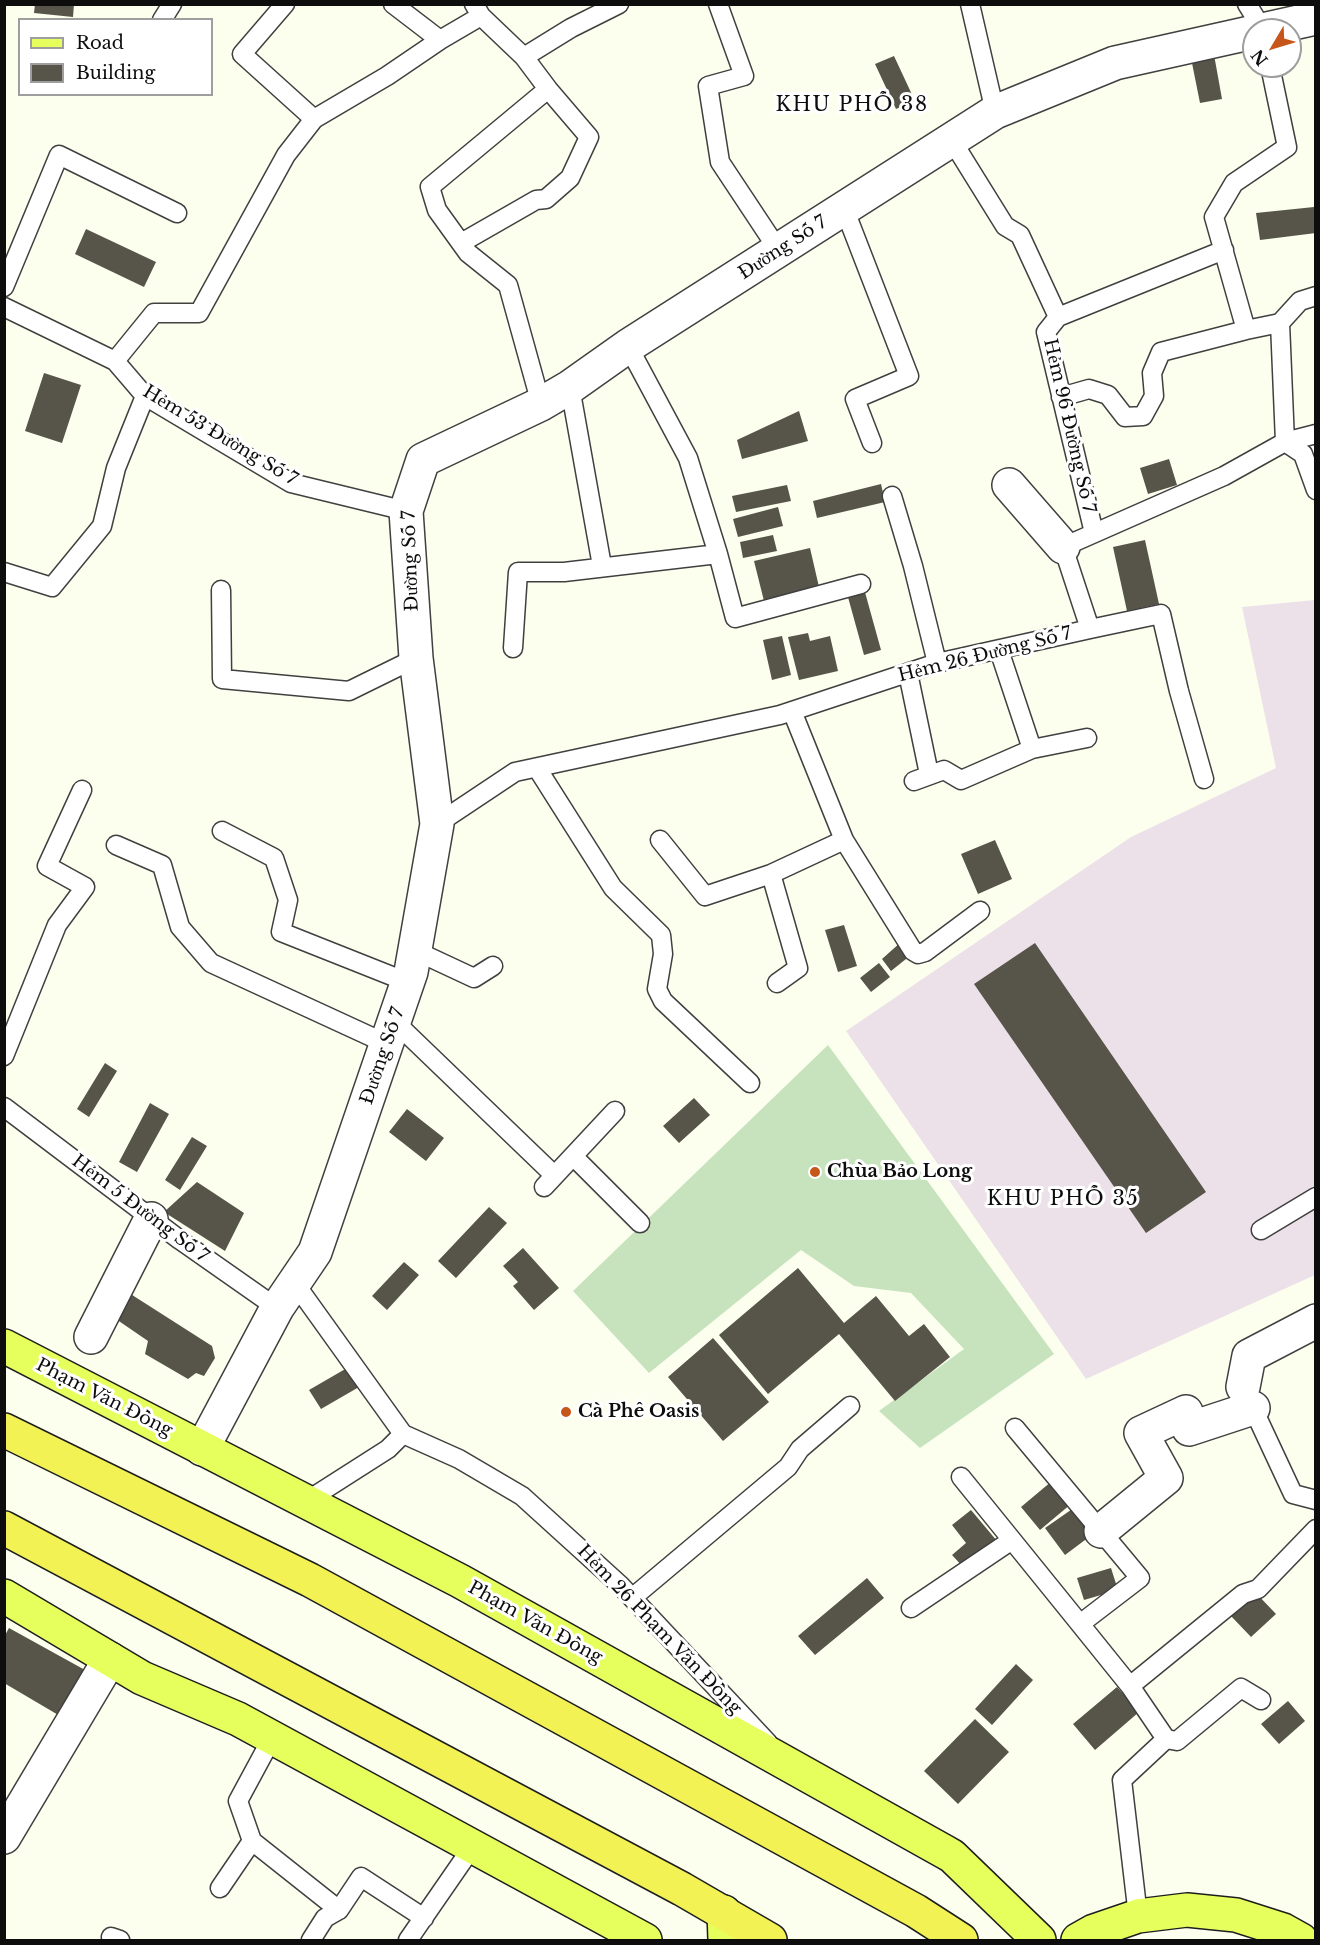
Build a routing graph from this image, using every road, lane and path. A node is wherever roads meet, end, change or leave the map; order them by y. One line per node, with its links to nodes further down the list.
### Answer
1 (172, 4): 9 (lane)
2 (285, 4): 17 (lane)
3 (393, 4): 12 (lane)
4 (619, 4): 13 (lane)
5 (718, 4): 23 (lane)
6 (970, 4): 16 (lane)
7 (1247, 4): 10 (lane)
8 (478, 10): 12 (lane); 13 (lane)
9 (163, 18)
10 (1256, 18)
11 (1242, 35): 16 (street, Đường Số 7)
12 (440, 40): 17 (lane)
13 (524, 57): 15 (lane)
14 (1273, 78): 22 (lane)
15 (548, 88): 21 (lane); 21 (lane)
16 (995, 112): 18 (street, Đường Số 7)
17 (314, 119): 31 (lane)
18 (951, 139): 19 (street, Đường Số 7); 27 (lane, Hẻm 96 Đường Số 7)
19 (844, 208): 23 (street, Đường Số 7); 38 (lane)
20 (177, 213): 24 (lane)
21 (461, 243): 35 (lane)
22 (1224, 250): 27 (lane); 29 (lane)
23 (779, 251): 30 (street, Đường Số 7)
24 (4, 287)
25 (1316, 297): 28 (lane)
26 (4, 307): 31 (lane)
27 (1058, 317): 34 (lane, Hẻm 96 Đường Số 7)
28 (1280, 323): 29 (lane); 37 (lane)
29 (1246, 330): 34 (lane)
30 (628, 346): 32 (street, Đường Số 7); 45 (lane)
31 (115, 361): 33 (lane, Hẻm 53 Đường Số 7)
32 (570, 387): 35 (street, Đường Số 7); 46 (lane)
33 (145, 396): 42 (lane, Hẻm 53 Đường Số 7); 47 (lane)
34 (1061, 397): 43 (lane, Hẻm 96 Đường Số 7)
35 (541, 404): 42 (street, Đường Số 7)
36 (1316, 434): 37 (lane)
37 (1284, 442): 40 (lane); 43 (lane)
38 (872, 443)
39 (1009, 484): 44 (street)
40 (1316, 490)
41 (892, 496): 54 (lane)
42 (406, 511): 53 (street, Đường Số 7)
43 (1094, 532): 44 (lane)
44 (1063, 547): 50 (lane, Hẻm 26 Đường Số 7)
45 (718, 554): 46 (lane); 48 (lane)
46 (602, 566): 51 (lane)
47 (4, 572)
48 (861, 584)
49 (221, 590): 53 (lane)
50 (1090, 629): 52 (lane, Hẻm 26 Đường Số 7); 60 (lane)
51 (513, 648)
52 (999, 650): 54 (lane, Hẻm 26 Đường Số 7); 58 (lane)
53 (416, 658): 62 (street, Đường Số 7)
54 (937, 663): 55 (lane, Hẻm 26 Đường Số 7)
55 (908, 673): 56 (lane, Hẻm 26 Đường Số 7); 58 (lane)
56 (792, 711): 59 (lane, Hẻm 26 Đường Số 7); 65 (lane)
57 (1087, 738): 58 (lane)
58 (1032, 749)
59 (537, 768): 62 (lane, Hẻm 26 Đường Số 7); 75 (lane)
60 (1204, 779)
61 (82, 790): 74 (lane)
62 (437, 824): 69 (street, Đường Số 7)
63 (222, 831): 71 (lane)
64 (660, 840): 67 (lane)
65 (844, 840): 67 (lane); 68 (lane)
66 (116, 845): 73 (lane)
67 (771, 874): 72 (lane)
68 (980, 911)
69 (414, 951): 70 (lane); 71 (street, Đường Số 7)
70 (493, 966)
71 (408, 982): 73 (street, Đường Số 7)
72 (777, 983)
73 (391, 1033): 78 (lane); 83 (street, Đường Số 7)
74 (4, 1056)
75 (750, 1083)
76 (4, 1107): 80 (lane, Hẻm 5 Đường Số 7)
77 (615, 1111): 78 (lane)
78 (573, 1156): 81 (lane)
79 (1316, 1197): 82 (lane)
80 (152, 1219): 83 (lane, Hẻm 5 Đường Số 7); 85 (street)
81 (640, 1223)
82 (1261, 1230)
83 (285, 1295): 91 (lane); 92 (street, Đường Số 7)
84 (1316, 1321): 87 (street)
85 (91, 1337)
86 (4, 1346): 92 (main road, Phạm Văn Đồng)
87 (1248, 1397): 94 (lane); 98 (street)
88 (850, 1406): 101 (lane)
89 (1015, 1428): 98 (lane)
90 (4, 1430): 122 (highway)
91 (403, 1434): 95 (lane); 101 (lane, Hẻm 26 Phạm Văn Đồng)
92 (202, 1449): 95 (main road, Phạm Văn Đồng)
93 (961, 1477): 99 (lane)
94 (1316, 1500)
95 (305, 1502): 109 (main road, Phạm Văn Đồng)
96 (4, 1528): 117 (highway)
97 (1316, 1528): 105 (lane)
98 (1101, 1531): 103 (lane)
99 (1012, 1540): 102 (lane); 103 (lane)
100 (4, 1596): 104 (main road)
101 (632, 1598): 109 (lane, Hẻm 26 Phạm Văn Đồng)
102 (911, 1608)
103 (1080, 1624): 105 (lane)
104 (110, 1659): 107 (main road); 110 (street)
105 (1130, 1686): 108 (lane)
106 (1261, 1700): 108 (lane)
107 (272, 1738): 111 (lane); 112 (main road)
108 (1166, 1739): 115 (lane)
109 (790, 1766): 123 (main road, Phạm Văn Đồng)
110 (4, 1837)
111 (252, 1841): 113 (lane); 114 (lane)
112 (473, 1846): 116 (lane); 120 (main road)
113 (220, 1888)
114 (339, 1910): 116 (lane); 118 (lane)
115 (1138, 1916): 124 (main road); 125 (main road)
116 (424, 1918): 119 (lane)
117 (724, 1926): 121 (highway)
118 (311, 1941)
119 (408, 1941)
120 (645, 1941)
121 (770, 1941)
122 (961, 1941)
123 (1039, 1941)
124 (1078, 1941)
125 (1301, 1941)

